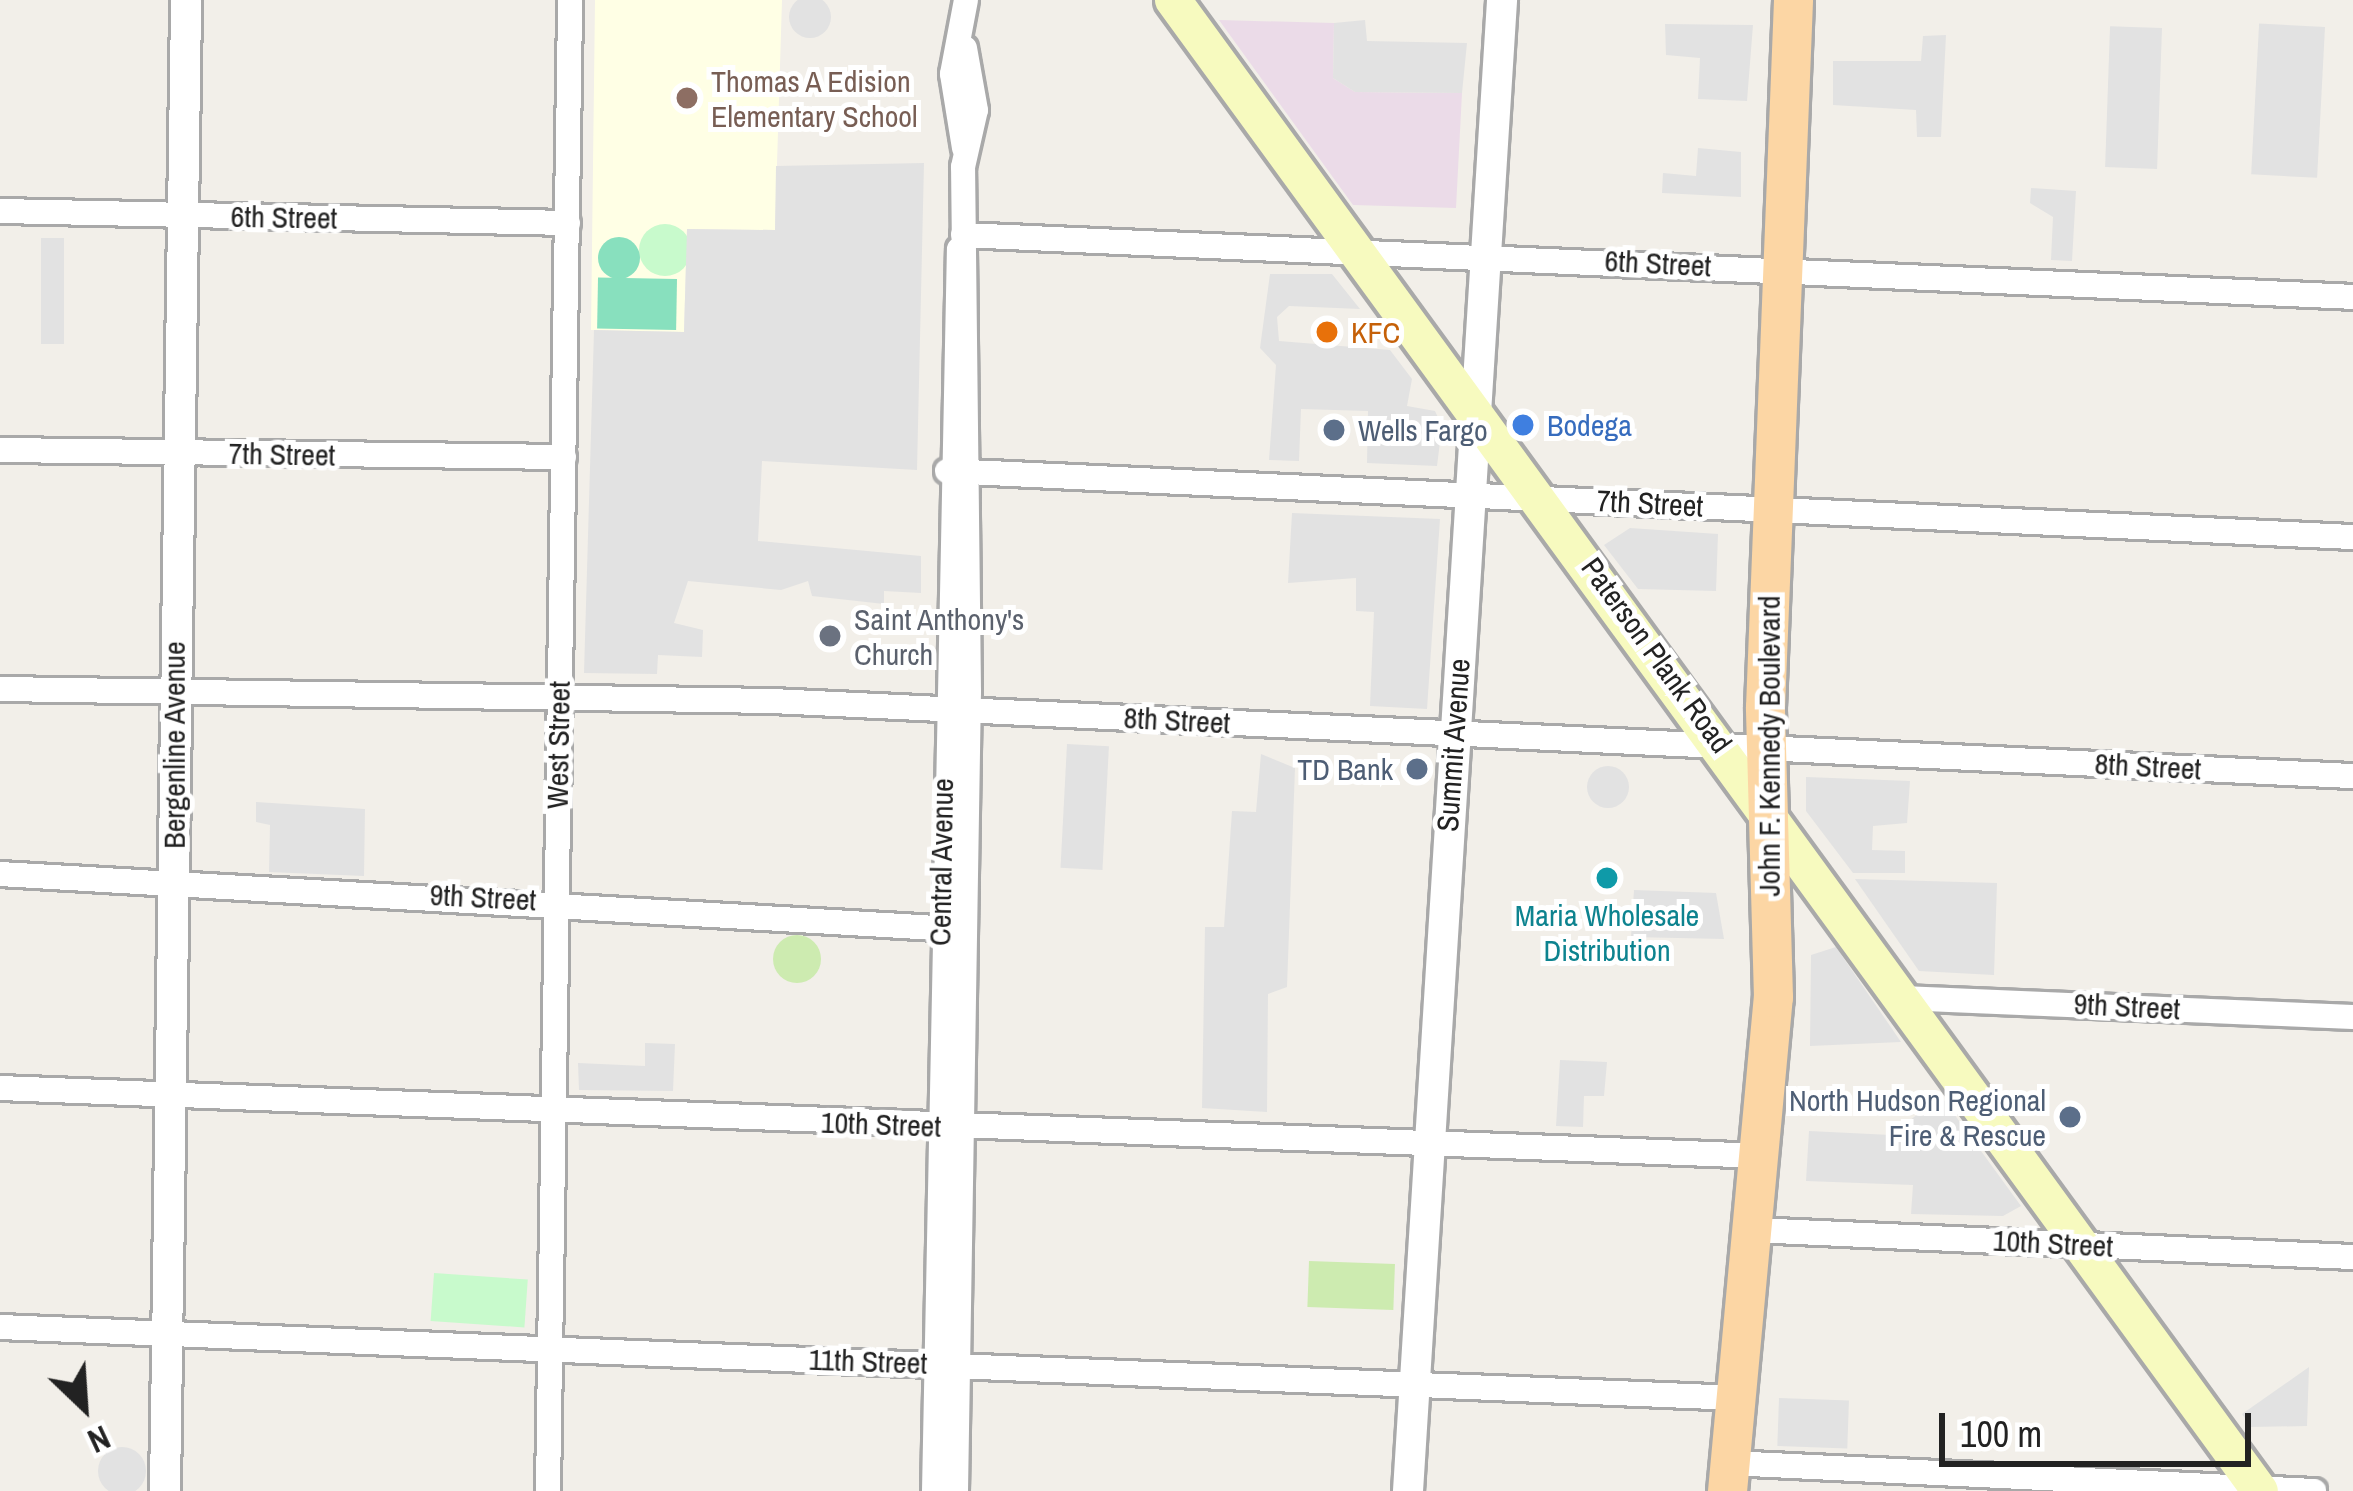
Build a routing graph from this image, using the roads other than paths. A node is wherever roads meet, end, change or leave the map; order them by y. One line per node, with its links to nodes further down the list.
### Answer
1 (186, 0): 8 (street, Bergenline Avenue)
2 (570, 0): 9 (street, West Street)
3 (966, 0): 10 (street, Central Avenue)
4 (1173, 0): 11 (main road, Paterson Plank Road)
5 (1502, 0): 12 (street, Summit Avenue)
6 (1793, 0): 13 (main road, John F. Kennedy Boulevard)
7 (0, 211): 8 (street, 6th Street)
8 (182, 215): 9 (street, 6th Street); 17 (street, Bergenline Avenue)
9 (568, 223): 18 (street, West Street)
10 (963, 235): 11 (street, 6th Street); 19 (street, Central Avenue)
11 (1355, 250): 12 (street, 6th Street); 15 (main road, Paterson Plank Road)
12 (1484, 255): 13 (street, 6th Street); 15 (street, Summit Avenue)
13 (1779, 268): 14 (street, 6th Street); 22 (main road, John F. Kennedy Boulevard)
14 (2353, 298)
15 (1474, 407): 20 (street, Summit Avenue); 21 (main road, Paterson Plank Road)
16 (0, 449): 17 (street, 7th Street)
17 (175, 453): 18 (street, 7th Street); 25 (street, Bergenline Avenue)
18 (564, 457): 26 (street, West Street)
19 (958, 471): 20 (street, 7th Street); 27 (street, Central Avenue)
20 (1472, 497): 21 (street, 7th Street); 28 (street, Summit Avenue)
21 (1541, 498): 22 (street, 7th Street); 29 (main road, Paterson Plank Road)
22 (1770, 508): 23 (street, 7th Street); 29 (main road, John F. Kennedy Boulevard)
23 (2353, 537)
24 (0, 689): 25 (street, 8th Street)
25 (174, 692): 26 (street, 8th Street); 33 (street, Bergenline Avenue)
26 (558, 699): 27 (street, 8th Street); 34 (street, West Street)
27 (956, 711): 28 (street, 8th Street); 35 (street, Central Avenue)
28 (1453, 733): 29 (street, 8th Street); 42 (street, Summit Avenue)
29 (1745, 748): 30 (street, 8th Street); 31 (main road, John F. Kennedy Boulevard)
30 (2353, 776)
31 (1766, 806): 36 (main road); 43 (main road, John F. Kennedy Boulevard)
32 (0, 874): 33 (street, 9th Street)
33 (174, 880): 34 (street, 9th Street); 39 (street, Bergenline Avenue)
34 (556, 901): 35 (street, 9th Street); 40 (street, West Street)
35 (951, 929): 41 (street, Central Avenue)
36 (1902, 998): 37 (street, 9th Street); 45 (main road)
37 (2353, 1017)
38 (0, 1088): 39 (street, 10th Street)
39 (171, 1094): 40 (street, 10th Street); 48 (street, Bergenline Avenue)
40 (554, 1111): 41 (street, 10th Street); 49 (street, West Street)
41 (951, 1127): 42 (street, 10th Street); 50 (street, Central Avenue)
42 (1429, 1145): 43 (street, 10th Street); 51 (street, Summit Avenue)
43 (1762, 1156): 44 (main road, John F. Kennedy Boulevard)
44 (1754, 1231): 45 (street, 10th Street); 52 (main road, John F. Kennedy Boulevard)
45 (2080, 1245): 46 (street, 10th Street); 54 (main road)
46 (2353, 1257)
47 (0, 1327): 48 (street, 11th Street)
48 (167, 1333): 49 (street, 11th Street); 55 (street, Bergenline Avenue)
49 (552, 1349): 50 (street, 11th Street); 56 (street, West Street)
50 (945, 1363): 51 (street, 11th Street); 57 (street, Central Avenue); 58 (street, Central Avenue)
51 (1414, 1383): 52 (street, 11th Street); 59 (street, Summit Avenue)
52 (1737, 1398): 53 (main road, John F. Kennedy Boulevard)
53 (1728, 1477): 54 (street)
54 (2259, 1490): 60 (street)
55 (165, 1491)
56 (548, 1491)
57 (934, 1491)
58 (956, 1491)
59 (1408, 1491)
60 (2314, 1491)

